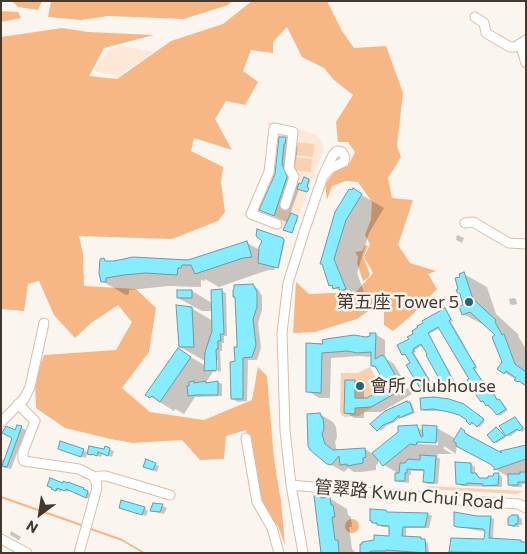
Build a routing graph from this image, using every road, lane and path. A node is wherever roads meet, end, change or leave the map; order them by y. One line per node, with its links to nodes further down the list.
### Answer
1 (474, 17): 2 (street)
2 (523, 42): 3 (street)
3 (526, 63)
4 (323, 176): 14 (street)
5 (285, 205): 7 (street)
6 (465, 223): 8 (street)
7 (277, 224)
8 (526, 244)
9 (44, 324): 10 (street)
10 (18, 404): 11 (street); 13 (street)
11 (1, 422)
12 (246, 438): 20 (street)
13 (94, 478): 15 (street); 19 (street)
14 (291, 485): 16 (street, 管翠路 Kwun Chui Road); 21 (street)
15 (170, 495)
16 (526, 508)
17 (1, 539): 18 (street)
18 (27, 553)
19 (79, 553)
20 (279, 553)
21 (303, 553)

